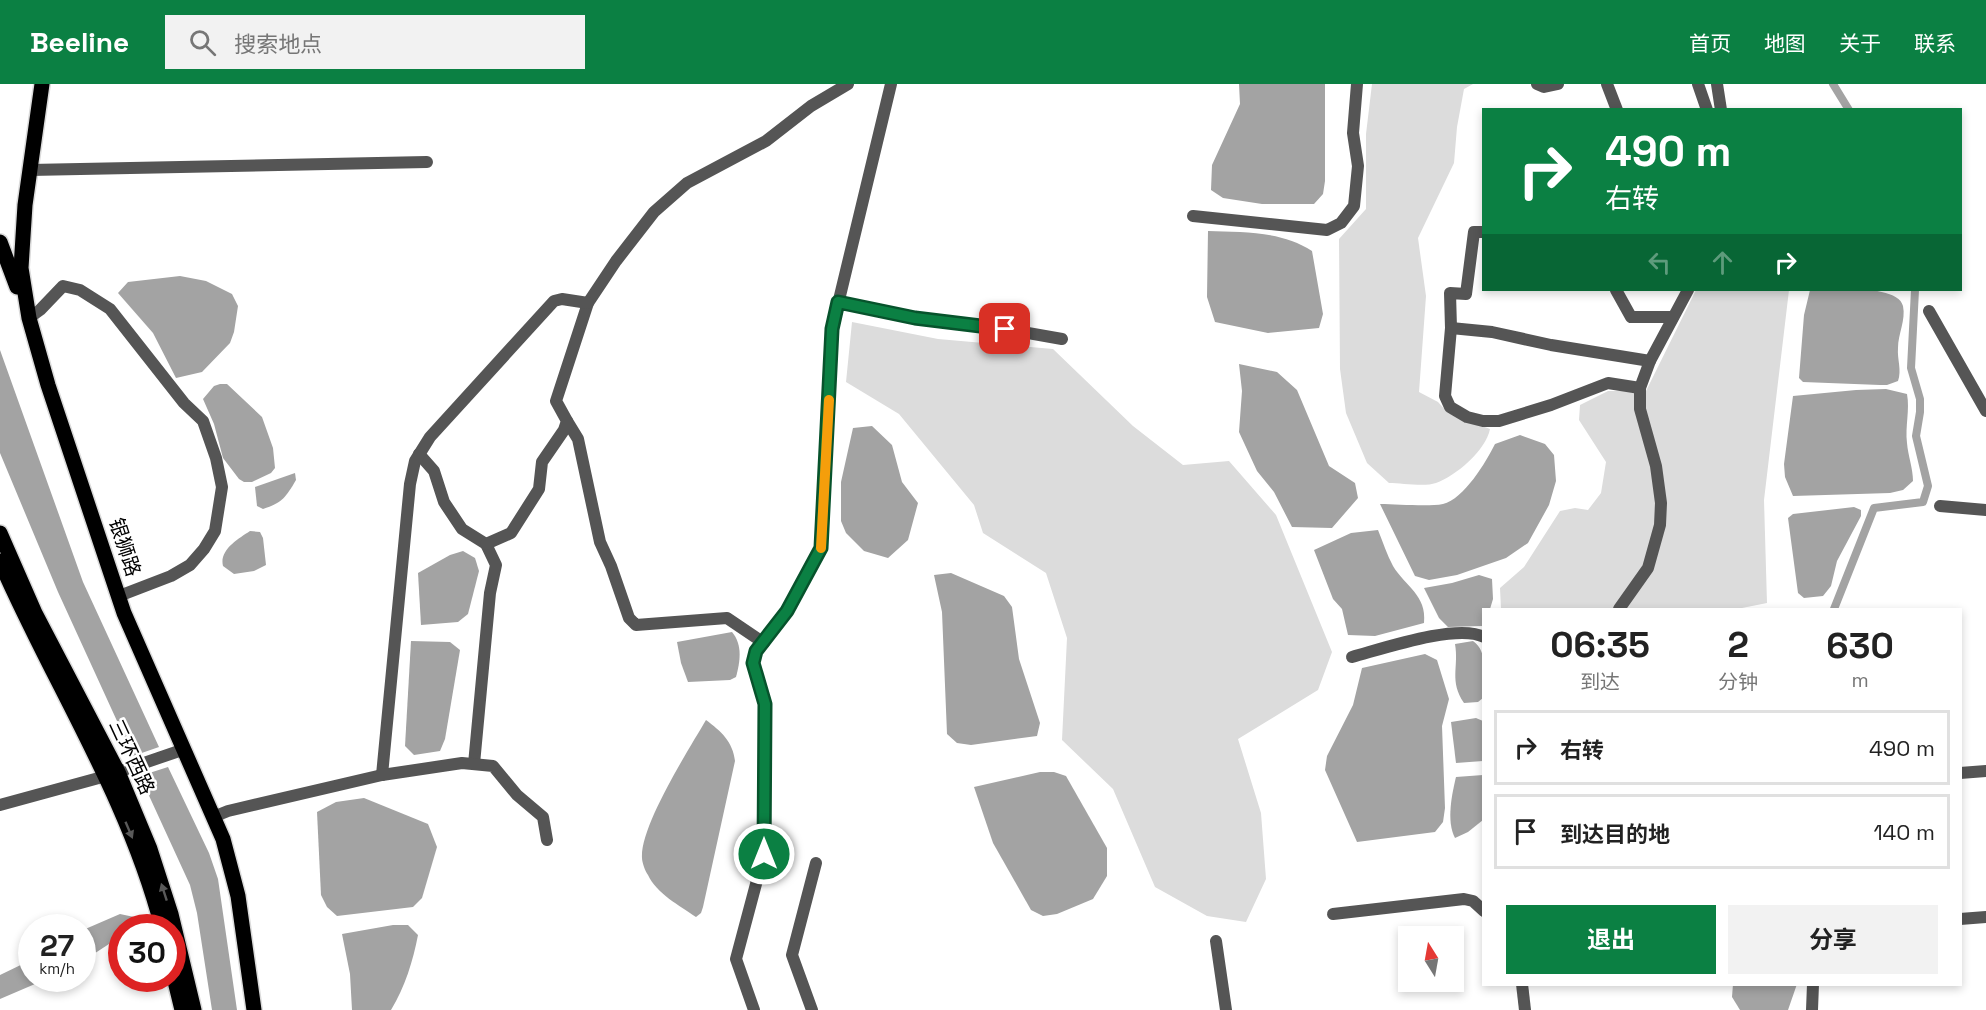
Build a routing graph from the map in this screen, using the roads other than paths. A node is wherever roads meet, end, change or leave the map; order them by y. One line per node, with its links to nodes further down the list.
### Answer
1 (42, 84): 14 (main road, 银狮路)
2 (848, 84): 21 (street)
3 (891, 84): 20 (street)
4 (1357, 84): 15 (street)
5 (1537, 84): 6 (street)
6 (1557, 84)
7 (1607, 84): 10 (street)
8 (1698, 84): 11 (street)
9 (1717, 84): 12 (street)
10 (1616, 108)
11 (1706, 108)
12 (1721, 108)
13 (427, 162): 14 (street)
14 (30, 170): 24 (main road, 银狮路)
15 (1193, 216)
16 (1482, 232): 25 (street)
17 (0, 242): 24 (main road)
18 (1617, 291): 23 (street)
19 (1687, 291): 23 (street)
20 (838, 302): 26 (street); 40 (street)
21 (588, 303): 30 (street); 31 (street)
22 (1929, 311): 29 (street)
23 (1673, 317): 27 (street)
24 (29, 318): 37 (main road, 银狮路); 37 (street)
25 (1451, 328): 27 (street); 28 (street)
26 (1062, 339)
27 (1650, 362): 28 (street)
28 (1640, 388): 38 (street)
29 (1986, 411)
30 (567, 421): 35 (street); 40 (street)
31 (419, 454): 35 (street); 47 (street)
32 (1940, 506): 33 (street)
33 (1986, 510)
34 (0, 533): 46 (main road, 三环西路)
35 (486, 544): 43 (street)
36 (0, 561): 46 (main road, 三环西路)
37 (119, 596): 42 (main road, 银狮路)
38 (1620, 608)
39 (1482, 636): 41 (street)
40 (764, 643): 64 (street)
41 (1352, 657)
42 (182, 750): 46 (street); 49 (main road, 银狮路)
43 (474, 764): 47 (street); 50 (street)
44 (1986, 771): 45 (street)
45 (1962, 773)
46 (112, 774): 48 (street); 53 (main road, 三环西路, one-way to 53); 62 (main road, 三环西路, one-way to 46)
47 (382, 775): 49 (street)
48 (0, 805)
49 (213, 817): 63 (main road, 银狮路)
50 (547, 840)
51 (816, 863): 65 (street)
52 (1482, 909): 54 (street)
53 (158, 914)
54 (1333, 914)
55 (1986, 917): 56 (street)
56 (1962, 919)
57 (1216, 941): 66 (street)
58 (1522, 986): 67 (street)
59 (1814, 986): 68 (street)
60 (178, 992): 61 (main road)
61 (182, 1010)
62 (194, 1010)
63 (254, 1010)
64 (754, 1010)
65 (812, 1010)
66 (1226, 1010)
67 (1525, 1010)
68 (1812, 1010)

